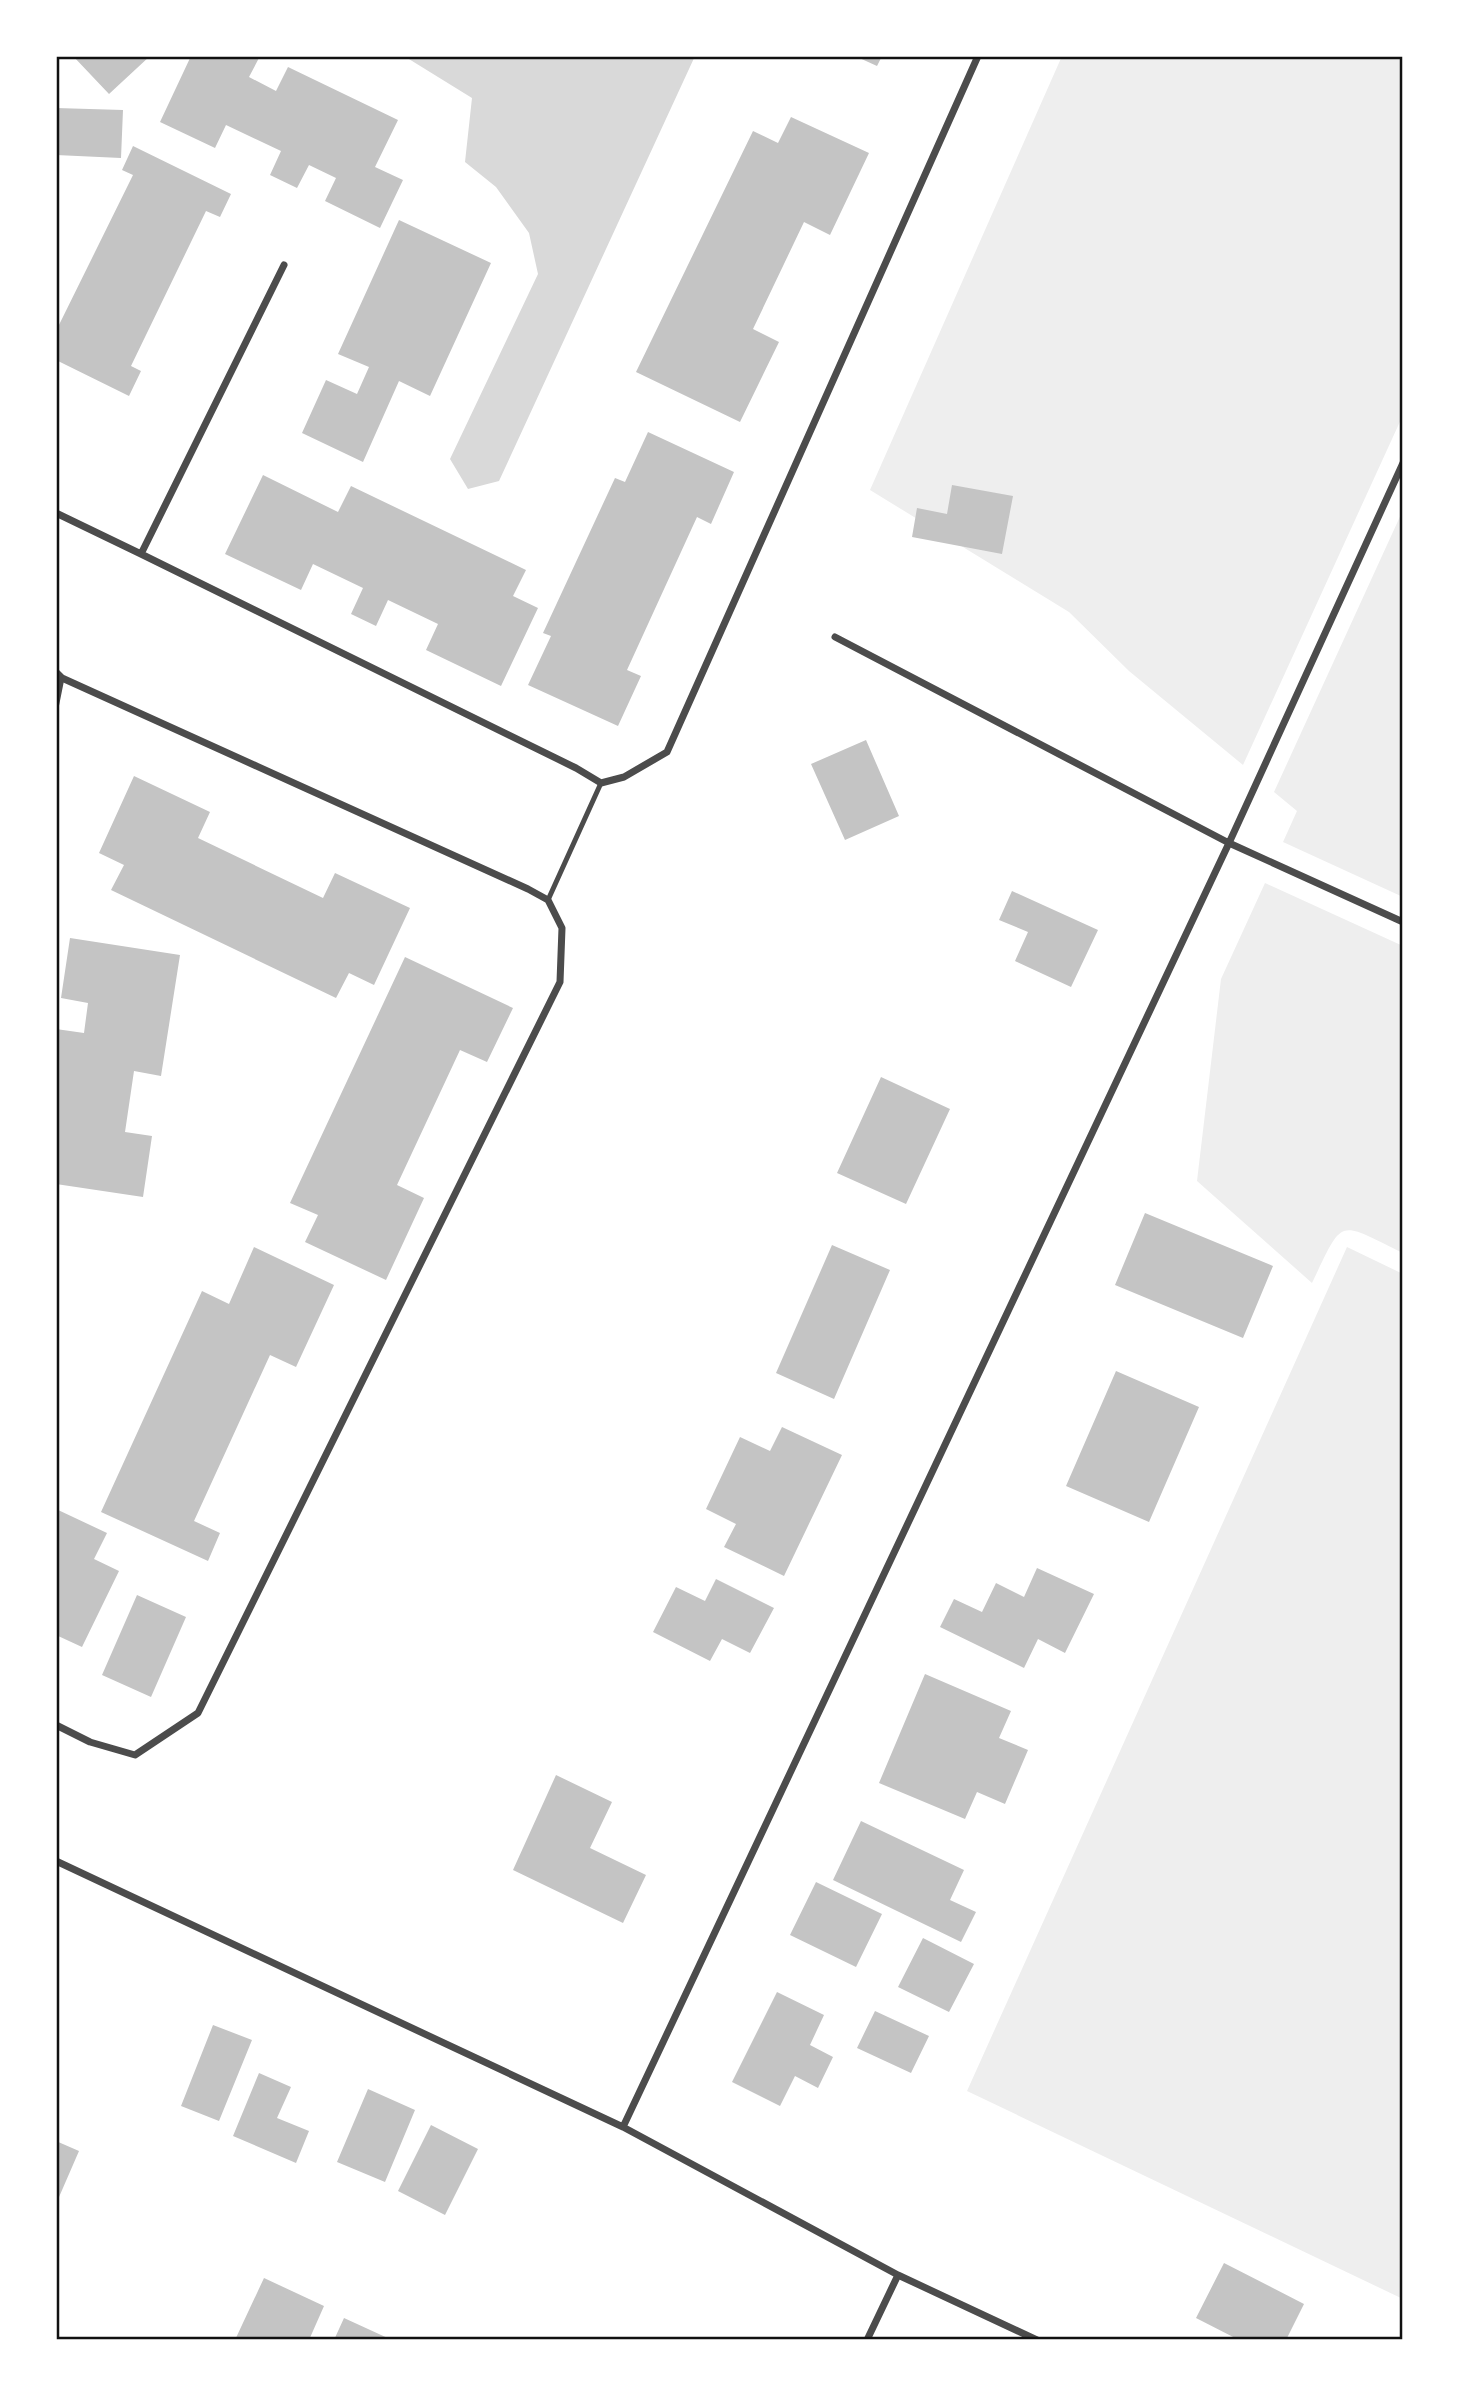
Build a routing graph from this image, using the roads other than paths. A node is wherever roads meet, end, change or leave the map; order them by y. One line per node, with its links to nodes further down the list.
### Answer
1 (978, 56): 9 (street)
2 (284, 265): 5 (street)
3 (1403, 463): 10 (street)
4 (56, 513): 5 (street)
5 (141, 554): 9 (street)
6 (835, 637): 10 (street)
7 (59, 675): 8 (lane); 11 (street)
8 (56, 708)
9 (601, 783): 11 (lane)
10 (1229, 843): 12 (street); 15 (street)
11 (548, 900): 13 (street)
12 (1403, 922)
13 (56, 1725)
14 (56, 1861): 15 (street)
15 (623, 2127): 16 (street)
16 (898, 2275): 17 (street); 18 (street)
17 (867, 2340)
18 (1037, 2340)

